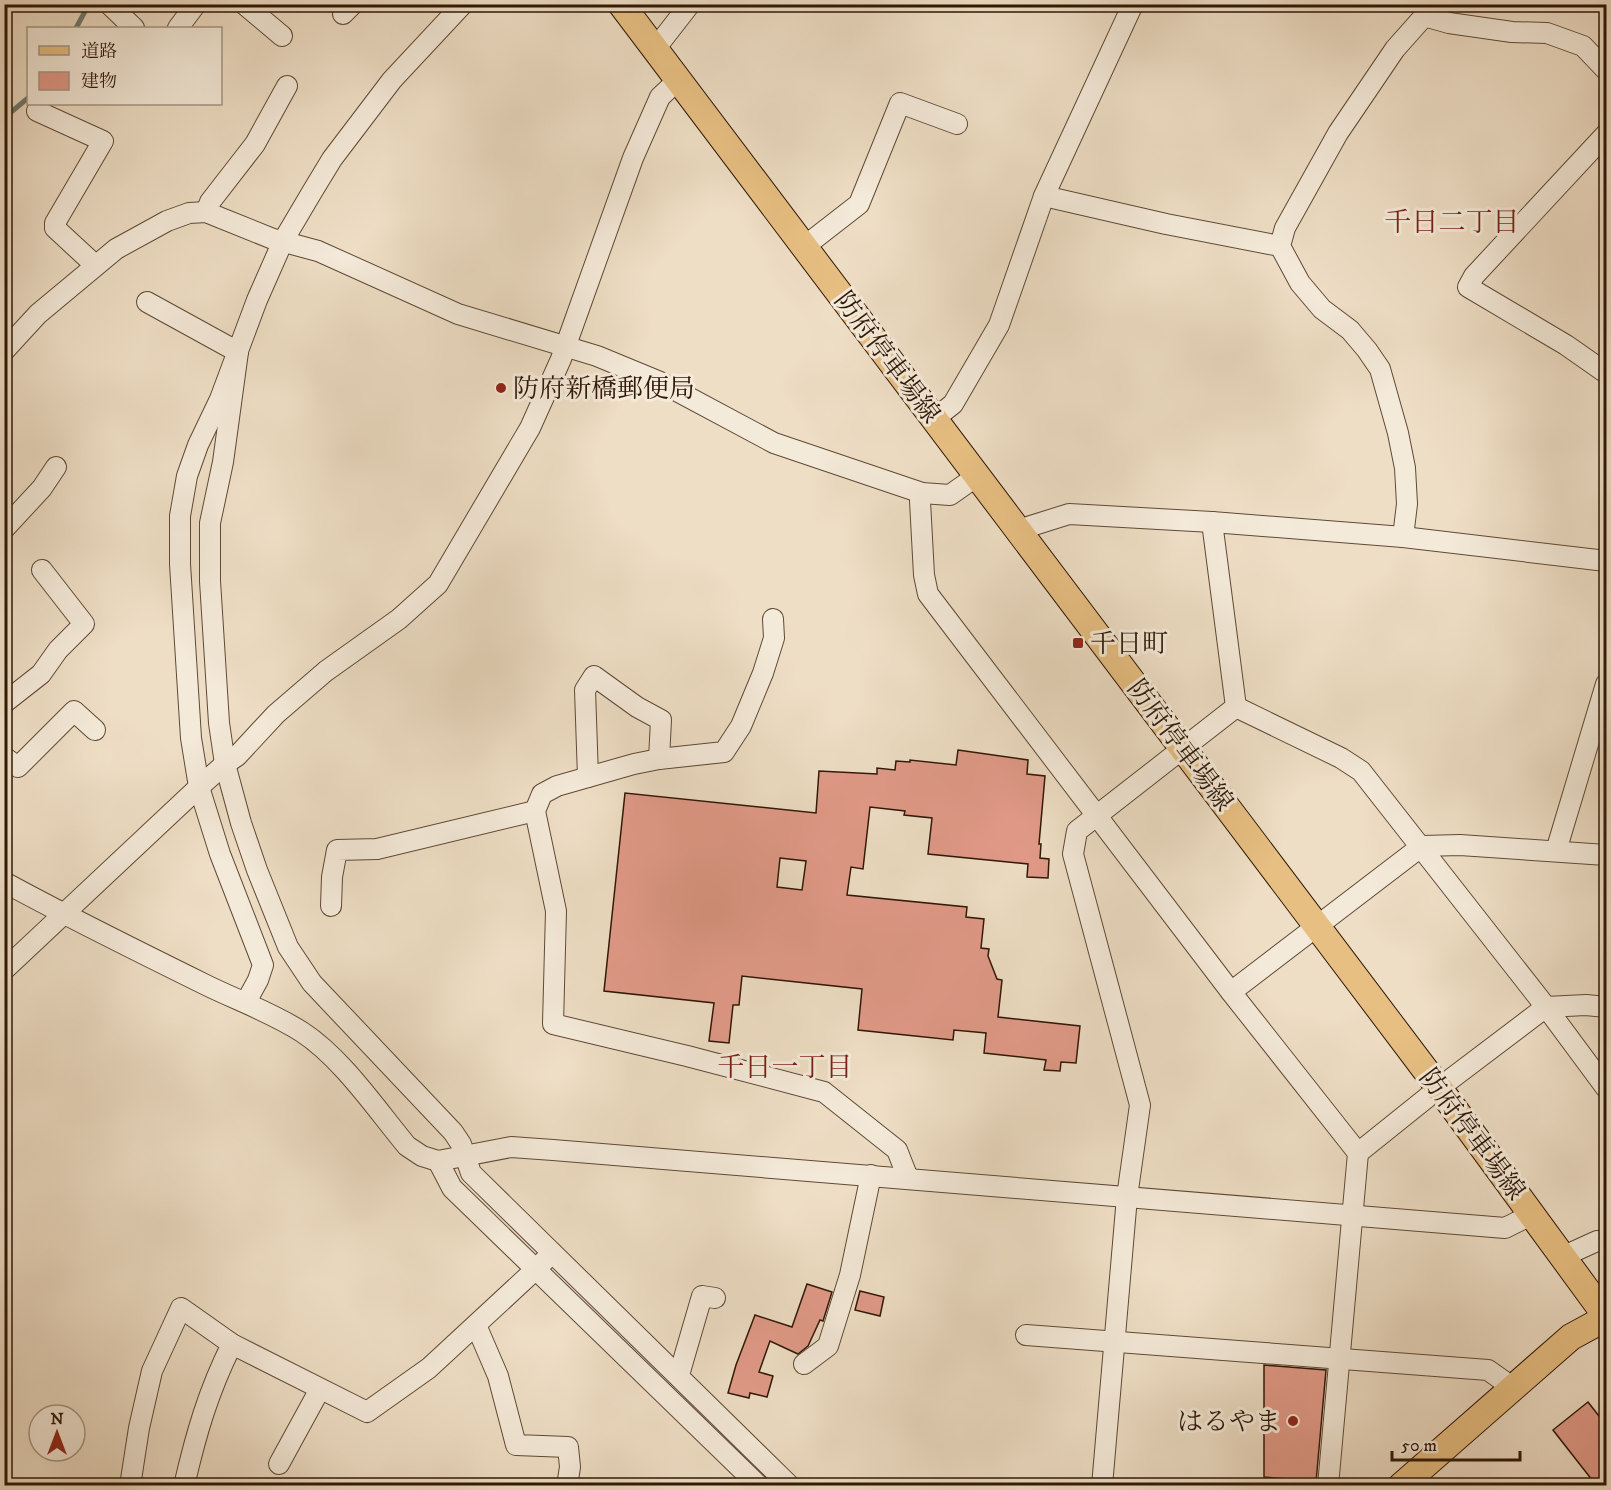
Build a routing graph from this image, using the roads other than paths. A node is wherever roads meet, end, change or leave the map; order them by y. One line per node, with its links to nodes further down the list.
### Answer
1 (109, 4): 9 (street)
2 (196, 4): 10 (street)
3 (244, 4): 11 (street)
4 (463, 4): 21 (street)
5 (621, 4): 12 (main road, 防府停車場線)
6 (690, 4): 12 (street)
7 (1133, 4): 19 (street)
8 (1429, 10): 13 (street); 23 (street)
9 (133, 27)
10 (179, 27)
11 (282, 36)
12 (655, 50): 14 (main road, 防府停車場線)
13 (1606, 70)
14 (678, 80): 22 (main road, 防府停車場線); 26 (street)
15 (287, 86): 20 (street)
16 (37, 111): 24 (street)
17 (957, 124): 22 (street)
18 (1606, 134): 29 (street)
19 (1044, 196): 23 (street); 30 (street)
20 (206, 212): 21 (street); 24 (street)
21 (283, 242): 26 (street); 28 (street)
22 (805, 246): 30 (main road, 防府停車場線)
23 (1280, 246): 37 (street)
24 (95, 265): 27 (street)
25 (147, 302): 28 (street)
26 (565, 345): 33 (street); 48 (street)
27 (4, 351)
28 (238, 352): 48 (street); 50 (street)
29 (1606, 373)
30 (934, 419): 32 (main road, 防府停車場線)
31 (56, 467): 35 (street)
32 (977, 476): 33 (street); 36 (main road, 防府停車場線)
33 (922, 493): 52 (street)
34 (1212, 522): 36 (street); 37 (street); 43 (street)
35 (4, 529)
36 (1018, 530): 45 (main road, 防府停車場線)
37 (1403, 537): 38 (street)
38 (1606, 561)
39 (42, 570): 42 (street)
40 (773, 619): 47 (street)
41 (1606, 684): 54 (street)
42 (4, 703)
43 (1236, 707): 45 (street); 53 (street)
44 (94, 730): 46 (street)
45 (1183, 747): 52 (street); 59 (main road, 防府停車場線)
46 (4, 757)
47 (659, 759): 49 (street); 49 (street)
48 (225, 764): 50 (street); 68 (street)
49 (588, 777): 51 (street)
50 (199, 787): 58 (street); 62 (street)
51 (535, 811): 57 (street); 71 (street)
52 (1097, 814): 61 (street); 72 (street)
53 (1422, 846): 54 (street); 59 (street); 63 (street)
54 (1556, 851): 55 (street)
55 (1606, 855)
56 (4, 882): 58 (street)
57 (331, 906)
58 (63, 914): 60 (street); 62 (street)
59 (1318, 927): 61 (street); 65 (main road, 防府停車場線)
60 (4, 970)
61 (1231, 992): 67 (street)
62 (246, 1002): 69 (street)
63 (1546, 1007): 64 (street); 65 (street); 66 (street)
64 (1606, 1007)
65 (1439, 1088): 67 (street); 74 (main road, 防府停車場線)
66 (1606, 1088)
67 (1358, 1153): 73 (street)
68 (465, 1157): 69 (street); 70 (street); 76 (street)
69 (438, 1161): 78 (street)
70 (871, 1175): 71 (street); 86 (street)
71 (908, 1178): 72 (street)
72 (1127, 1197): 73 (street); 83 (street)
73 (1353, 1214): 74 (street); 85 (street)
74 (1533, 1214): 77 (main road, 防府停車場線)
75 (1606, 1242): 77 (street)
76 (552, 1253): 78 (street); 87 (street)
77 (1564, 1256): 80 (main road, 防府停車場線)
78 (536, 1269): 81 (street); 91 (street)
79 (715, 1298): 87 (street)
80 (1606, 1317): 88 (main road)
81 (476, 1325): 89 (street); 94 (street)
82 (1026, 1335): 83 (street)
83 (1115, 1343): 85 (street); 97 (street)
84 (232, 1344): 89 (street); 92 (street); 93 (street)
85 (1339, 1358): 88 (street); 98 (street)
86 (804, 1364)
87 (679, 1375): 96 (street)
88 (1512, 1388): 99 (main road)
89 (320, 1389): 90 (street)
90 (279, 1464)
91 (739, 1477): 95 (street)
92 (130, 1485)
93 (184, 1485)
94 (567, 1485)
95 (759, 1485)
96 (790, 1485)
97 (1102, 1485)
98 (1328, 1485)
99 (1401, 1485)

